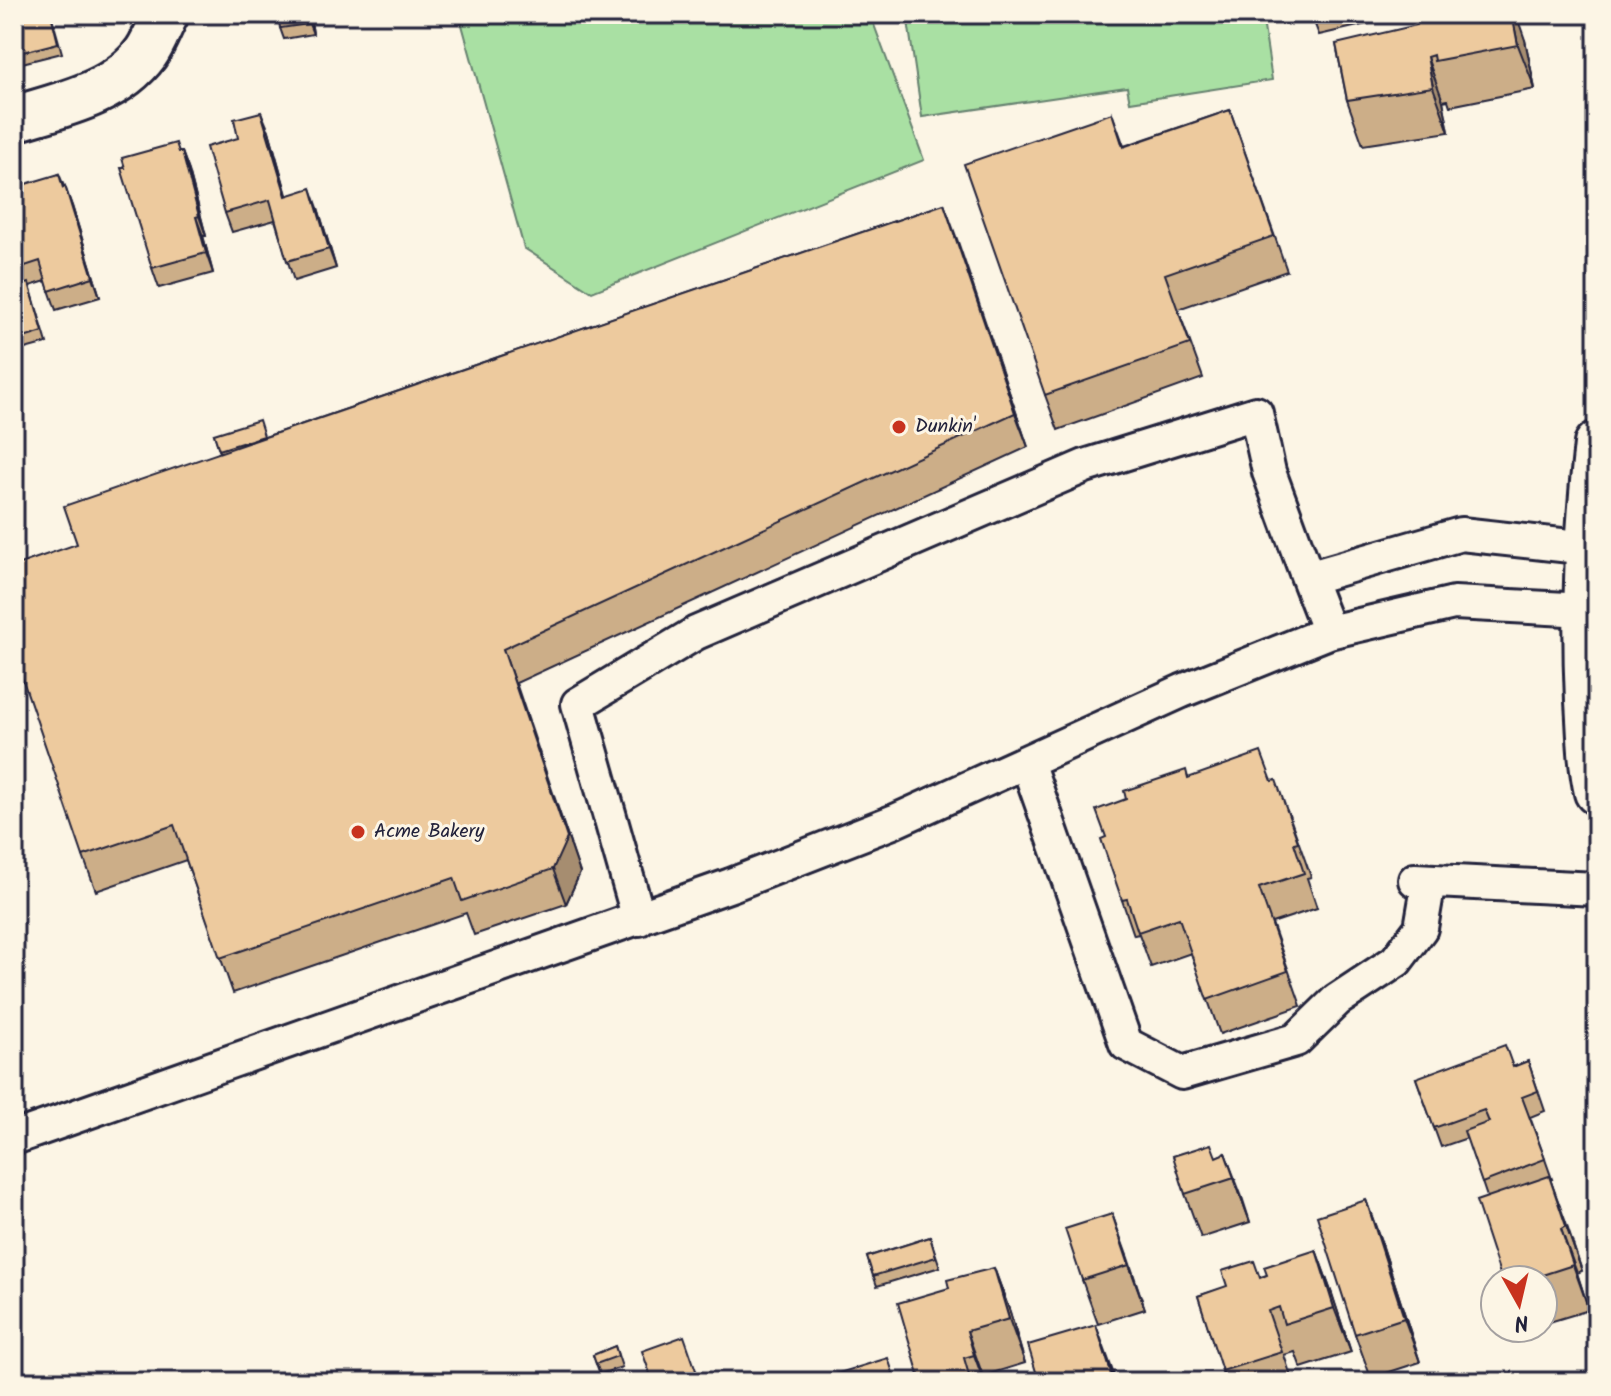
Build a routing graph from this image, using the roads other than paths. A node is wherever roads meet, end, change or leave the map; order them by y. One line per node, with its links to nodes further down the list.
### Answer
1 (166, 14): 2 (street)
2 (14, 119)
3 (1597, 444): 4 (street)
4 (1588, 548): 5 (lane); 6 (street)
5 (1308, 578): 7 (lane); 11 (lane)
6 (1586, 610): 7 (lane); 9 (street)
7 (1329, 632): 8 (lane)
8 (1027, 762): 10 (lane); 11 (lane)
9 (1597, 792)
10 (1597, 889)
11 (639, 919): 12 (lane)
12 (14, 1138)

